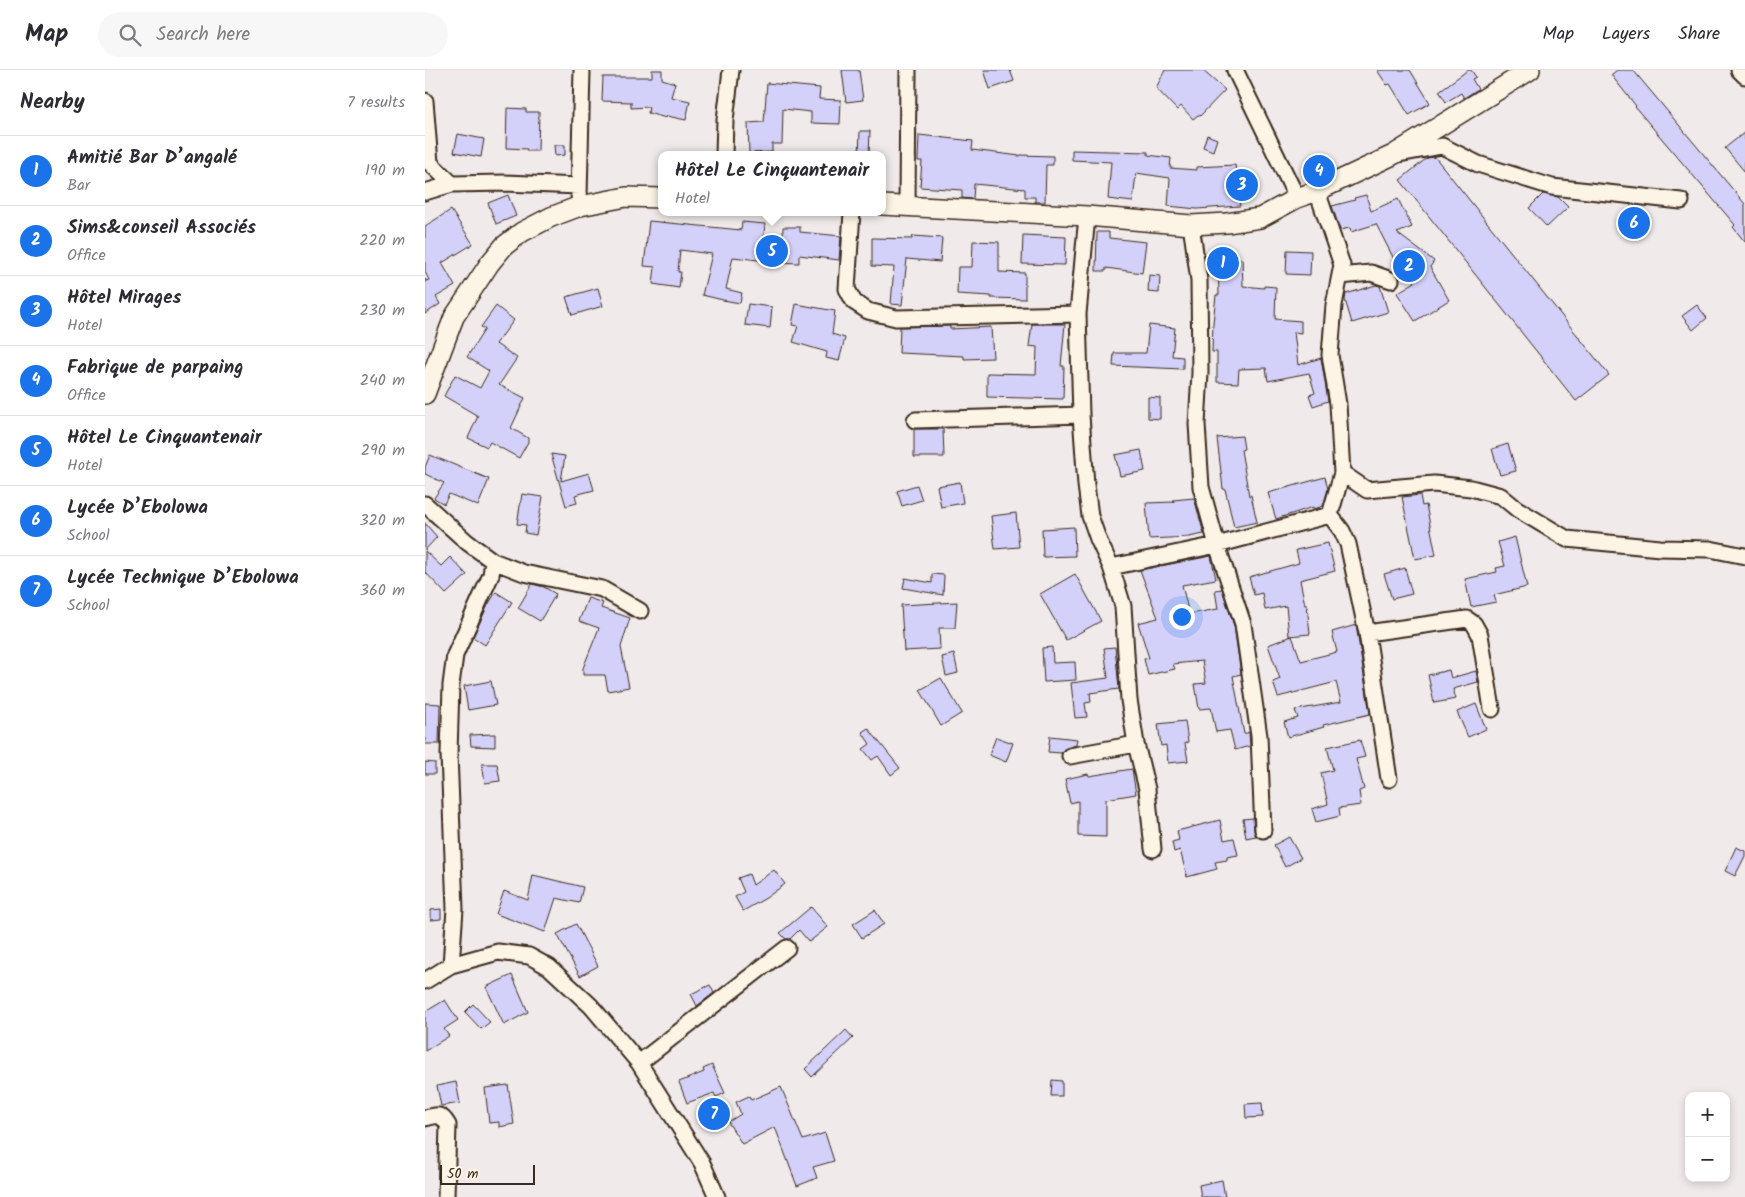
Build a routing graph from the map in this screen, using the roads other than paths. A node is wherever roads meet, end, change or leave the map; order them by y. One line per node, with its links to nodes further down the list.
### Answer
1 (582, 70): 13 (street)
2 (731, 70): 9 (street)
3 (909, 70): 21 (street)
4 (1530, 70): 10 (street)
5 (1739, 70): 7 (street)
6 (1238, 71): 17 (street)
7 (1745, 76)
8 (425, 101): 11 (street)
9 (724, 151)
10 (1393, 155): 14 (street); 18 (street)
11 (427, 170): 12 (street)
12 (452, 184): 13 (street); 15 (street)
13 (579, 186): 20 (street)
14 (1317, 191): 17 (street); 25 (street)
15 (425, 192)
16 (658, 198): 20 (street)
17 (1297, 198): 24 (street)
18 (1681, 201)
19 (886, 205): 21 (street)
20 (580, 206): 28 (street)
21 (907, 206): 23 (street)
22 (852, 216): 27 (street)
23 (1087, 216): 24 (street); 27 (street)
24 (1191, 225): 34 (street)
25 (1340, 276): 26 (street); 31 (street)
26 (1391, 280)
27 (1078, 314): 29 (street)
28 (425, 394)
29 (1081, 415): 30 (street); 37 (street)
30 (915, 420)
31 (1342, 473): 33 (street); 35 (street)
32 (425, 504): 36 (street)
33 (1330, 515): 34 (street); 39 (street)
34 (1217, 545): 37 (street); 44 (street)
35 (1745, 556)
36 (493, 561): 38 (street); 47 (street)
37 (1111, 567): 41 (street)
38 (640, 611)
39 (1367, 633): 40 (street); 43 (street)
40 (1492, 710)
41 (1136, 744): 42 (street); 45 (street)
42 (1071, 756)
43 (1389, 779)
44 (1263, 830)
45 (1153, 849)
46 (787, 948): 49 (street)
47 (451, 965): 48 (street); 49 (street)
48 (425, 980)
49 (639, 1063): 52 (street)
50 (425, 1118): 51 (street)
51 (446, 1197)
52 (717, 1197)

